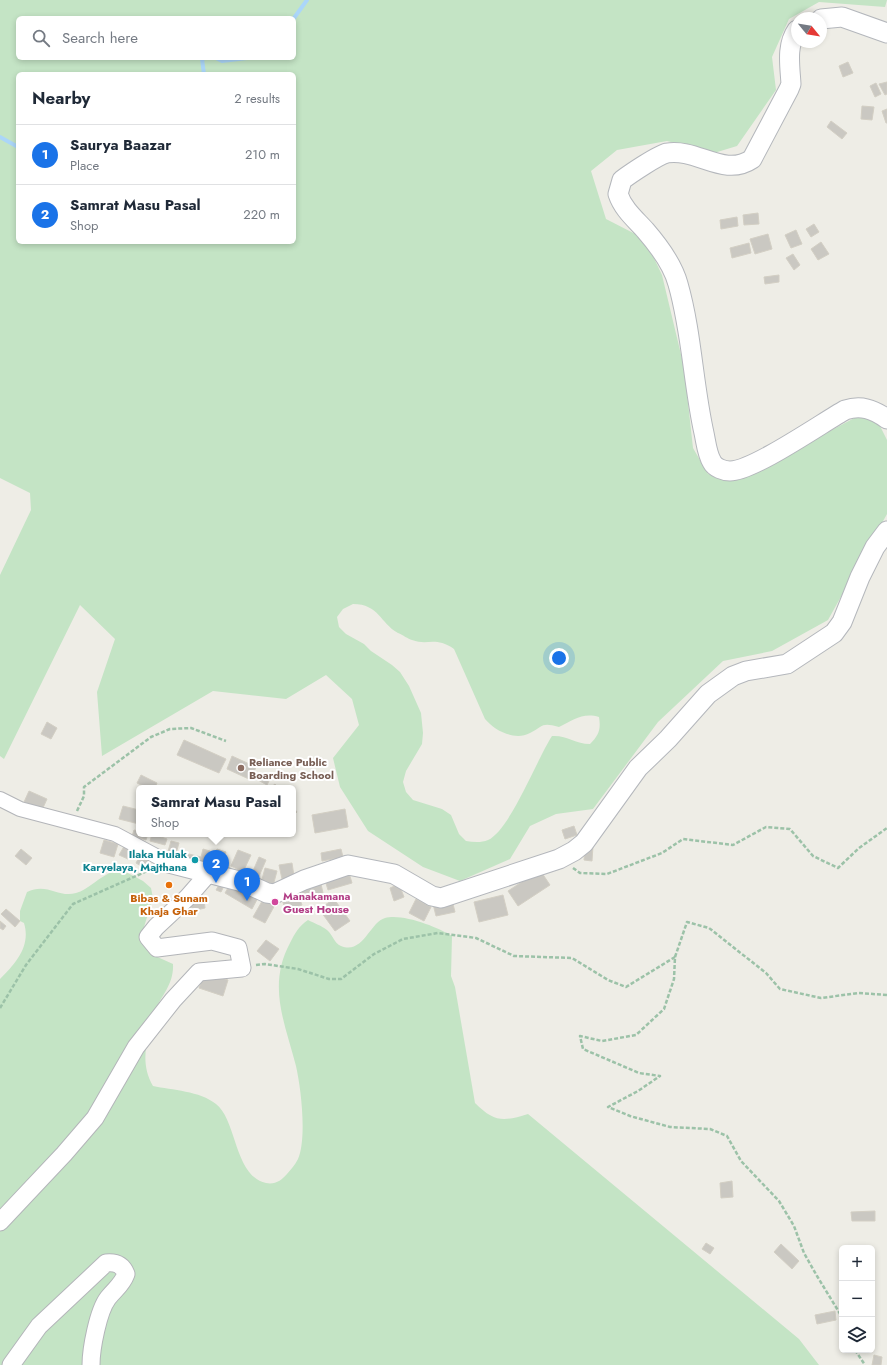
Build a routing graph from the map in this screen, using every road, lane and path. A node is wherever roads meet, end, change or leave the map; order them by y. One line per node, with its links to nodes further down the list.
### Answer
1 (827, 18): 2 (main road)
2 (887, 33)
3 (791, 42): 4 (main road)
4 (887, 418)
5 (887, 531): 10 (main road)
6 (226, 741): 8 (path)
7 (0, 799): 8 (street)
8 (76, 824): 11 (street)
9 (887, 828): 10 (path)
10 (559, 859): 12 (main road)
11 (169, 863): 12 (main road); 16 (path)
12 (208, 874): 14 (street)
13 (675, 957): 14 (path); 15 (path); 18 (path)
14 (242, 968): 17 (street)
15 (887, 994)
16 (0, 1008)
17 (0, 1222)
18 (841, 1317)
19 (857, 1353): 22 (path)
20 (11, 1365): 21 (street)
21 (91, 1365)
22 (865, 1365)

